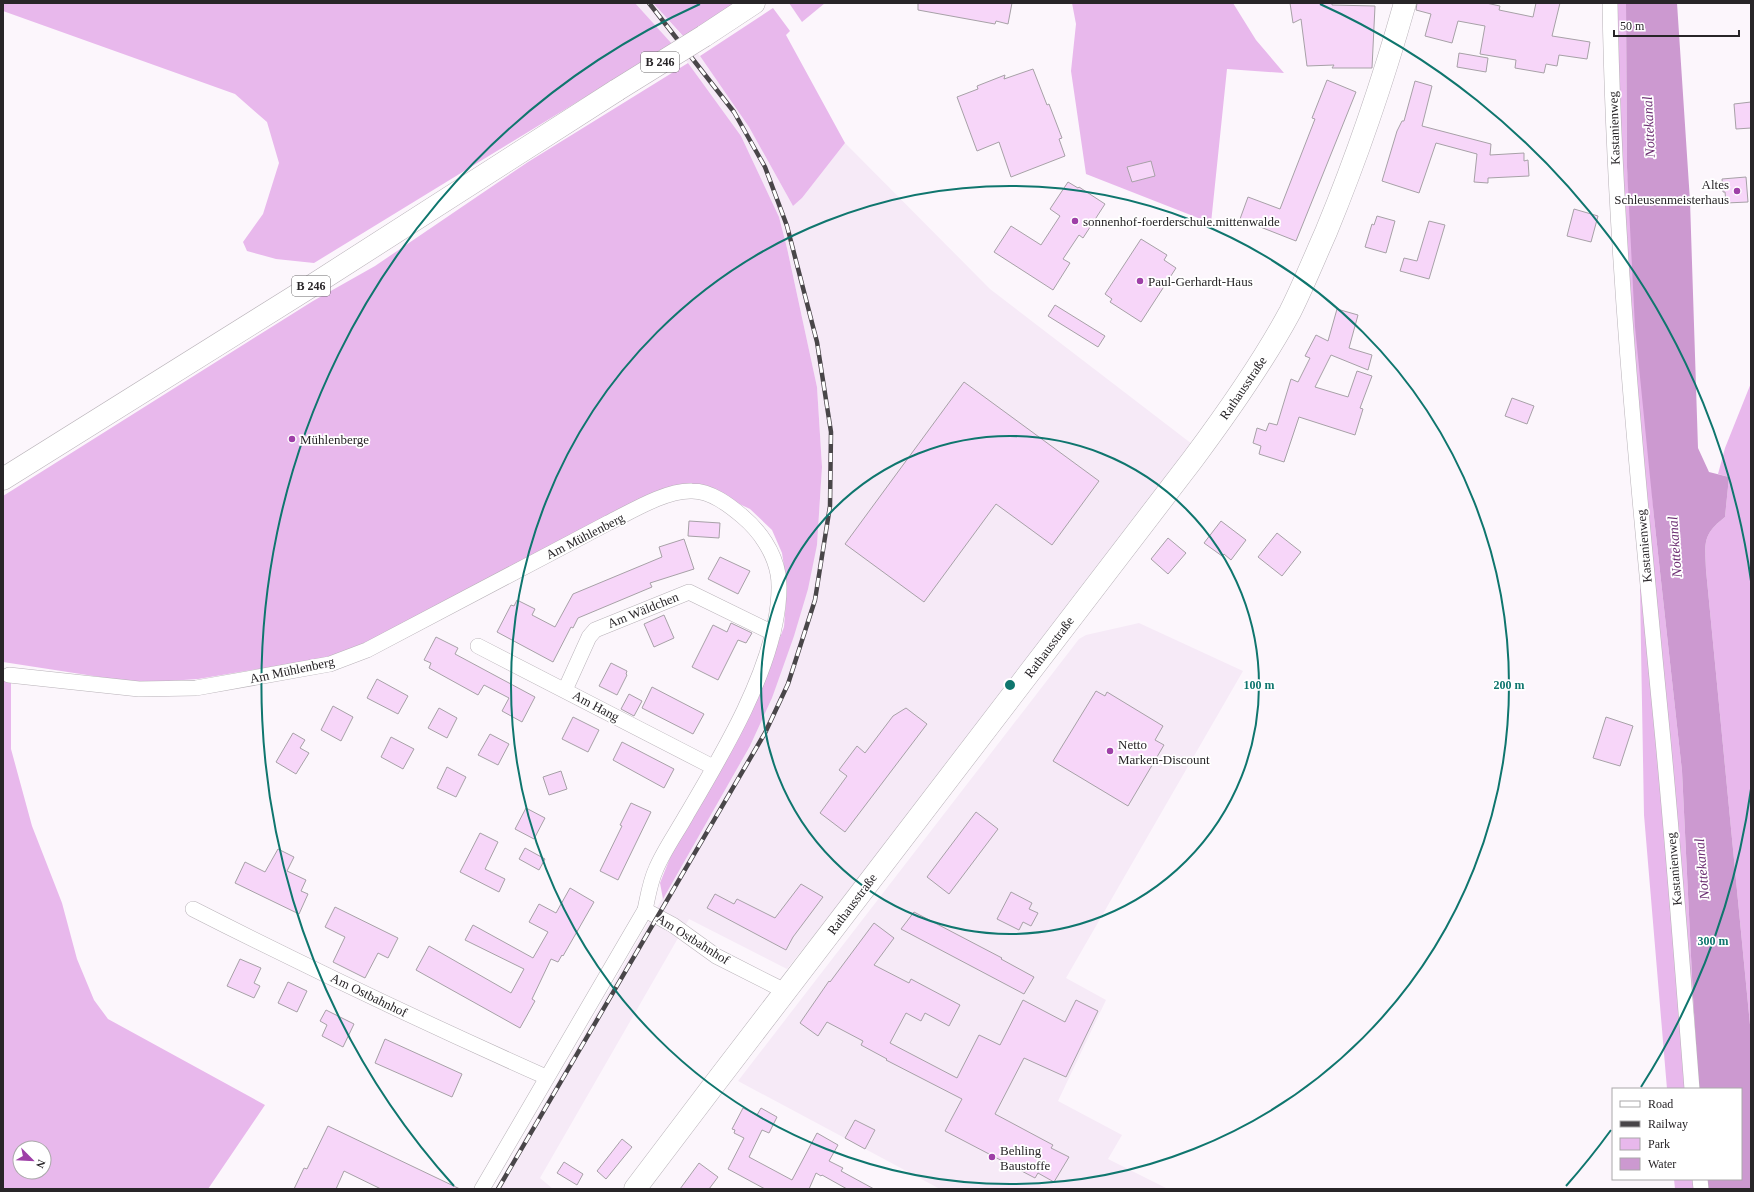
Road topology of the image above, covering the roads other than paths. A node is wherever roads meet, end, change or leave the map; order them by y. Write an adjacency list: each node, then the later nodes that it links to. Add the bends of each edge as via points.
1 (754, 3): 4 (main road, B 246, bridge)
2 (1404, 3): 12 (main road, Rathausstraße, via 1374,107 1343,190 1303,286 1247,384 1193,459)
3 (1610, 3): 14 (street, Kastanienweg, via 1614,148 1632,405)
4 (3, 479)
5 (773, 633): 7 (street, Am Mühlenberg, via 778,602 778,576 768,546 759,533 727,504 709,495 692,491 673,494 645,505 367,650 330,664 196,688 139,689); 8 (street, Am Wäldchen, via 689,592 595,630 589,637); 9 (street, Am Mühlenberg, via 756,681)
6 (478, 646): 8 (street, Am Hang)
7 (9, 675)
8 (565, 690): 9 (street, Am Hang)
9 (713, 768): 11 (street, Am Mühlenberg, via 656,869)
10 (193, 909): 13 (street, Am Ostbahnhof, via 434,1028)
11 (645, 910): 12 (street, Am Ostbahnhof, via 673,925 716,956); 13 (street, Am Ostbahnhof)
12 (785, 992): 16 (main road, Rathausstraße)
13 (546, 1077): 15 (street, Am Ostbahnhof)
14 (1692, 1088)
15 (482, 1189)
16 (635, 1189)

